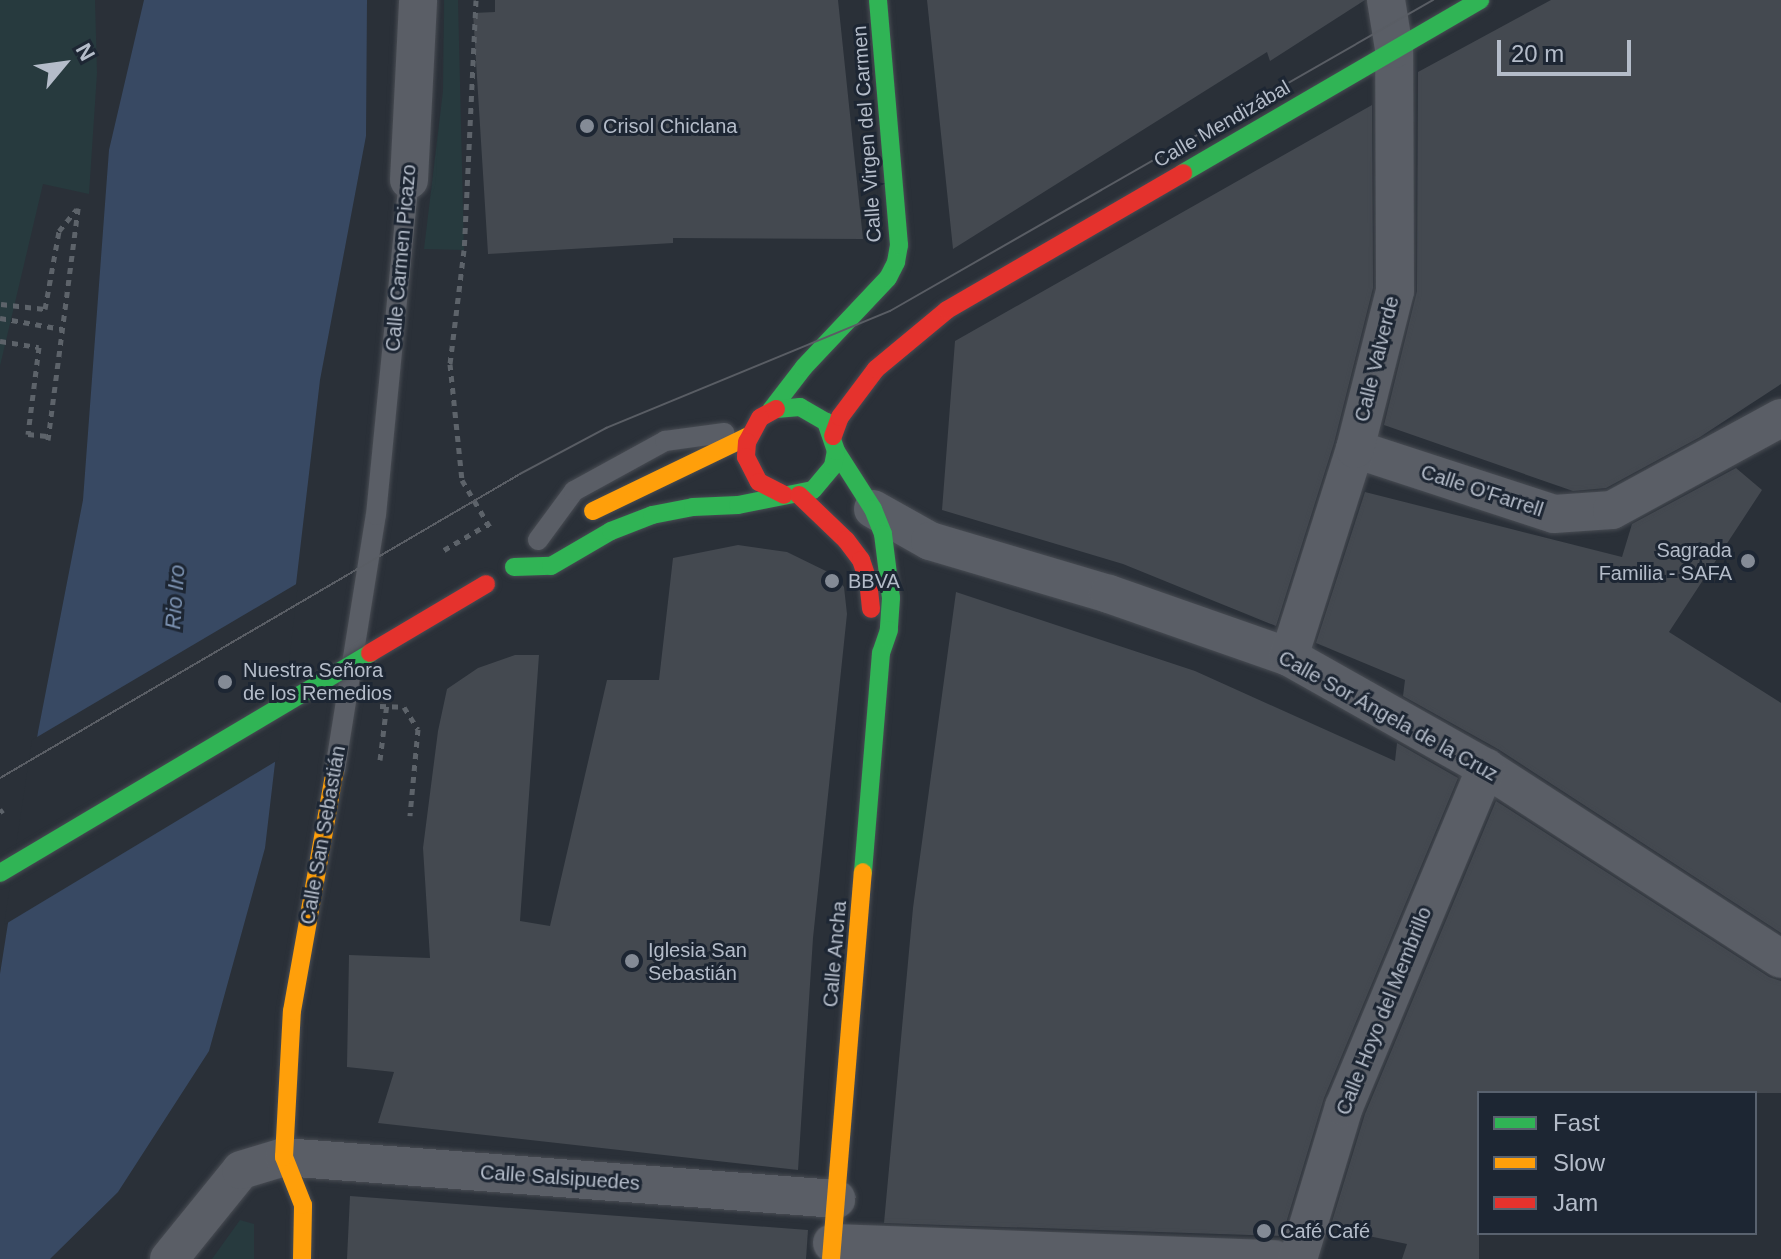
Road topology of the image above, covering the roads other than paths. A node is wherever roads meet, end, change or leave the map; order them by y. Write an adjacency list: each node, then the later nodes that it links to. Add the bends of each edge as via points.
1 (418, 0): 6 (street, Calle Carmen Picazo)
2 (878, 0): 7 (main road, Calle Virgen del Carmen, via 899,245 896,262 888,278)
3 (1386, 0): 5 (street, Calle Valverde)
4 (1480, 0): 5 (main road, Calle Mendizábal)
5 (1394, 49): 10 (main road, Calle Mendizábal, via 947,310 876,369 845,409); 11 (street, Calle Valverde, via 1395,291)
6 (409, 180): 14 (lane, Calle Carmen Picazo)
7 (771, 410): 9 (main road); 10 (main road, via 800,407 814,412)
8 (1781, 418): 11 (street, Calle O'Farrell, via 1612,510 1554,514)
9 (750, 433): 12 (main road, via 750,470 759,482); 15 (main road); 15 (lane, via 665,441 574,491)
10 (835, 444): 12 (main road, via 825,480); 13 (main road)
11 (1355, 449): 18 (street, Calle Valverde)
12 (791, 495): 16 (main road, via 652,515 611,531 551,566); 17 (main road, via 846,540 861,560 871,601 871,633)
13 (873, 509): 17 (main road, via 883,534 891,598); 18 (street, Calle Sor Ángela de la Cruz, via 930,541 1109,594)
14 (376, 515): 20 (lane, Calle San Sebastián)
15 (538, 540): 16 (main road)
16 (514, 567): 21 (main road, bridge)
17 (881, 653): 24 (main road, Calle Ancha)
18 (1289, 657): 19 (street, Calle Sor Ángela de la Cruz)
19 (1486, 768): 22 (street, Calle Sor Ángela de la Cruz); 29 (street, Calle Hoyo del Membrillo, via 1344,1107)
20 (335, 770): 23 (main road, Calle San Sebastián, via 292,1011)
21 (0, 873)
22 (1781, 959)
23 (284, 1157): 24 (street, Calle Salsipuedes); 26 (street, via 241,1170); 27 (main road, via 303,1205)
24 (836, 1199): 25 (main road, Calle Ancha)
25 (831, 1251): 28 (street)
26 (169, 1259)
27 (302, 1259)
28 (1275, 1259)
29 (1298, 1259)

